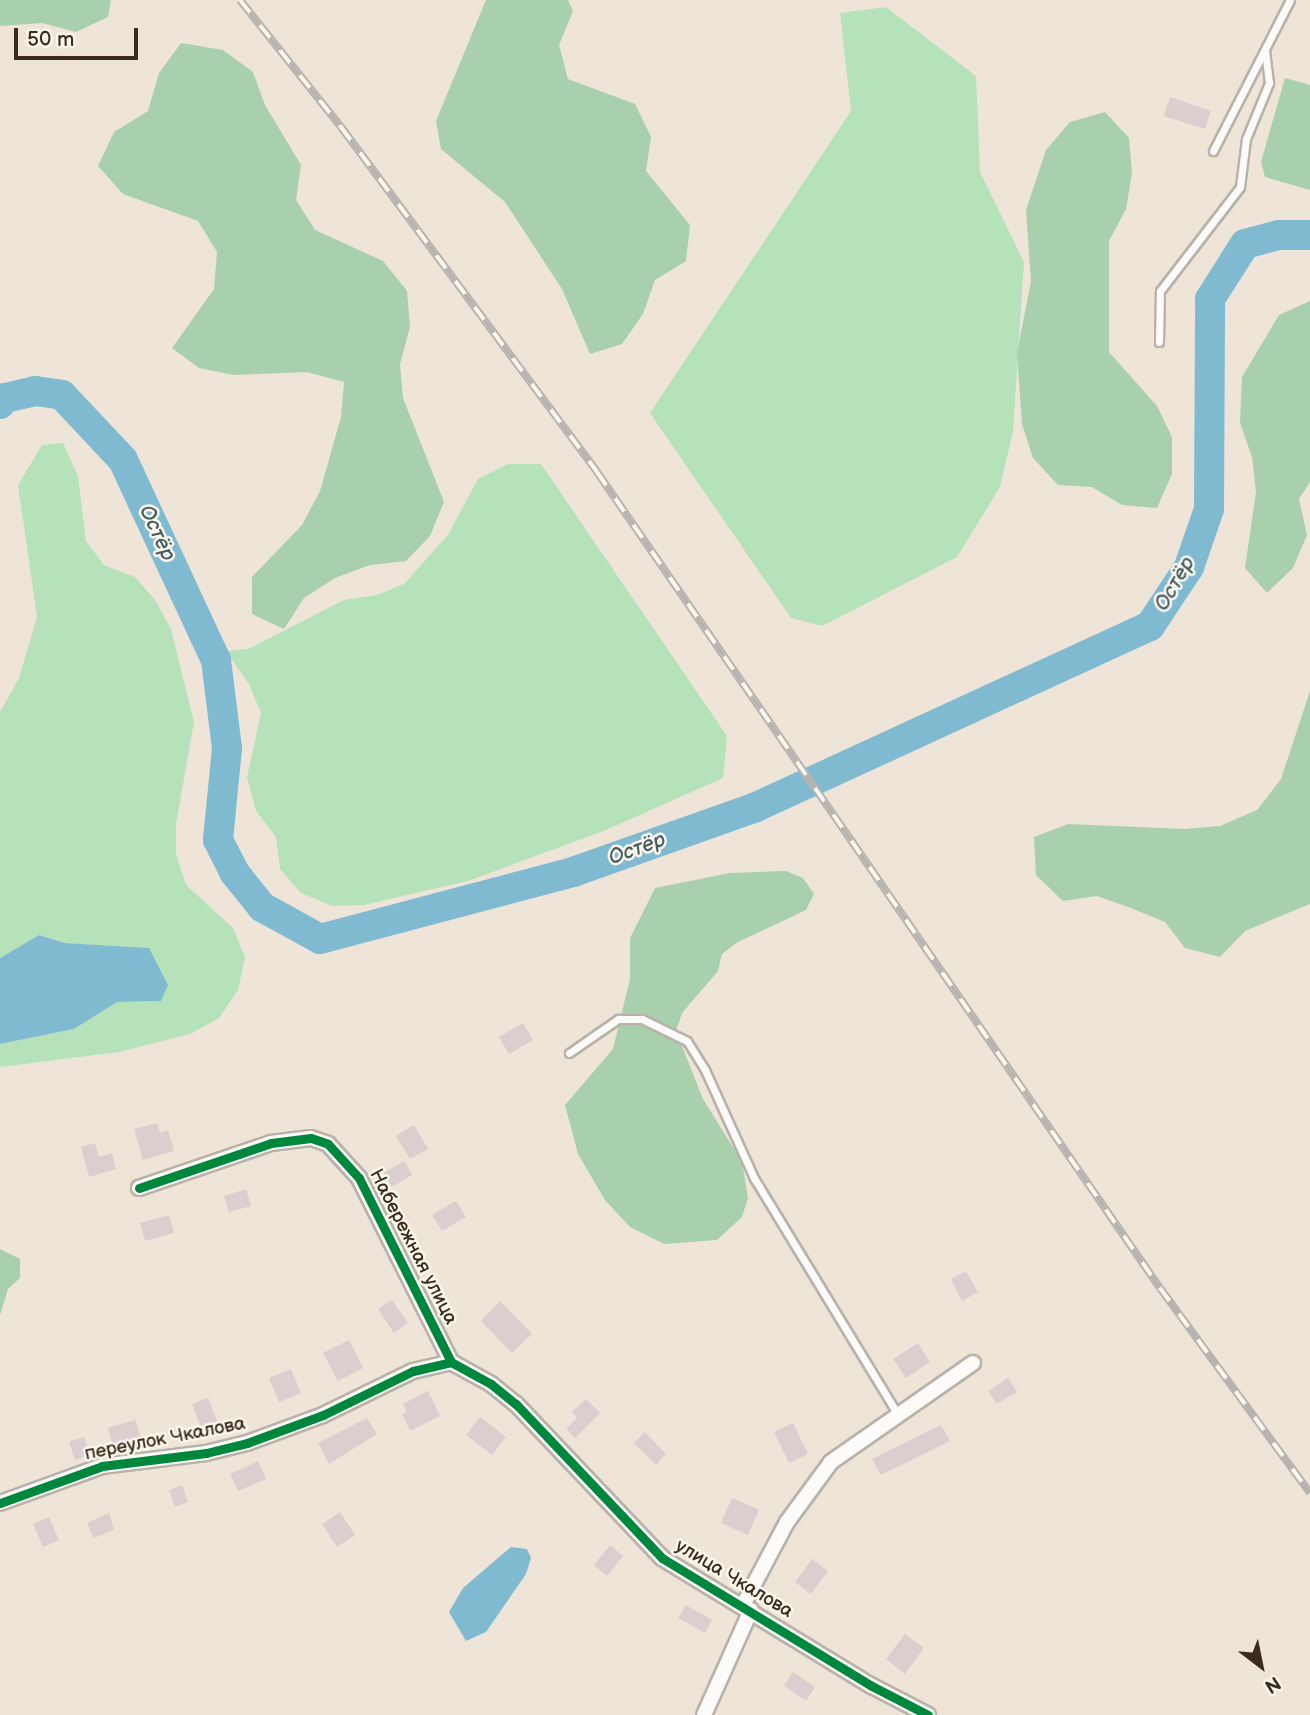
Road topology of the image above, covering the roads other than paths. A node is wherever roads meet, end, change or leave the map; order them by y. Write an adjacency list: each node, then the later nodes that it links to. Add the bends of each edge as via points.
1 (1290, 0): 2 (lane)
2 (1265, 50): 3 (lane); 4 (lane, via 1269,83 1246,139 1240,187 1160,291)
3 (1213, 151)
4 (1159, 342)
5 (569, 1053): 9 (lane, via 618,1020 642,1019 687,1041 754,1178)
6 (139, 1188): 7 (street, Набережная улица, via 271,1143 311,1138 328,1144 359,1178)
7 (451, 1362): 10 (street, переулок Чкалова, via 413,1371 323,1415 247,1443 102,1466); 11 (street, улица Чкалова, via 516,1404 662,1558)
8 (973, 1363): 9 (street)
9 (898, 1415): 11 (street, via 831,1462 812,1482)
10 (0, 1503)
11 (747, 1607): 12 (street); 13 (street, улица Чкалова, via 849,1673)
12 (704, 1715)
13 (928, 1715)

